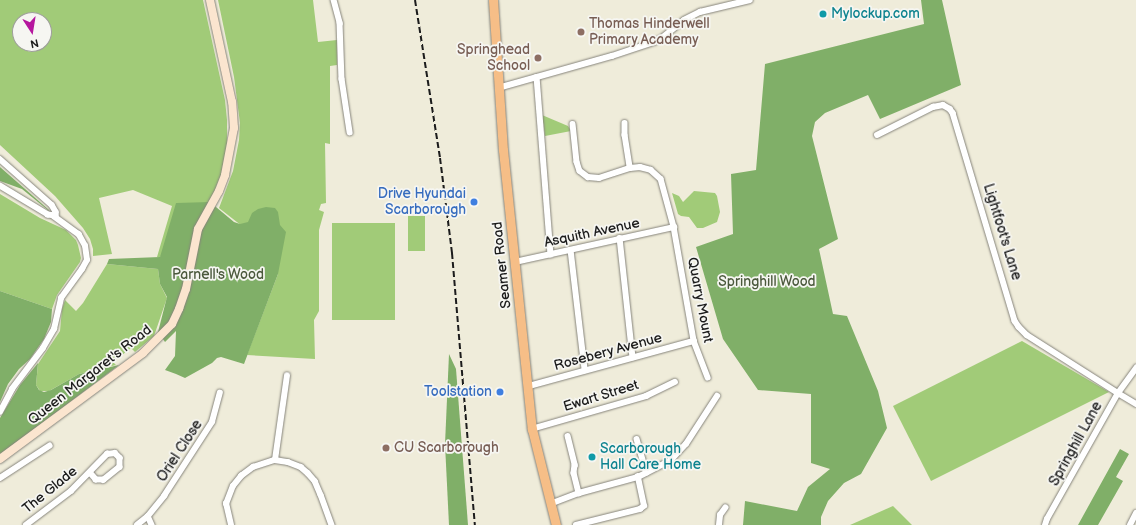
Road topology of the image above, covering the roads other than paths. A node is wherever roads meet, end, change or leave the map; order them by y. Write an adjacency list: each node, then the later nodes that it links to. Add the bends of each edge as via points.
1 (210, 0): 37 (main road, Queen Margaret's Road, via 232,102 234,128 225,175 198,229 186,289 179,309 172,324 143,353)
2 (334, 0): 9 (street, via 340,23 342,79)
3 (493, 0): 6 (highway, Seamer Road)
4 (750, 0): 5 (street, via 700,12 684,20 654,42)
5 (537, 77): 6 (street); 18 (street)
6 (498, 88): 19 (highway, Seamer Road)
7 (625, 123): 12 (street)
8 (573, 124): 12 (street, via 580,171 588,177 599,178)
9 (350, 132)
10 (877, 135): 29 (street, Lightfoot's Lane, via 933,107 942,105 950,109 1015,321 1027,336)
11 (0, 159): 14 (street, via 54,207 57,214)
12 (630, 168): 15 (street, Quarry Mount, via 651,170 661,179)
13 (0, 186): 14 (street)
14 (54, 217): 32 (street, via 79,235 85,246 87,260 61,298 54,330 12,389)
15 (674, 227): 16 (street, Asquith Avenue); 20 (street, Quarry Mount)
16 (620, 238): 17 (street, Asquith Avenue); 21 (street)
17 (571, 250): 18 (street, Asquith Avenue); 23 (street)
18 (552, 254): 19 (street, Asquith Avenue)
19 (516, 262): 27 (highway, Seamer Road)
20 (694, 341): 21 (street, Rosebery Avenue); 25 (street, Quarry Mount)
21 (633, 357): 23 (street, Rosebery Avenue)
22 (1136, 368): 29 (street)
23 (585, 370): 27 (street, Rosebery Avenue)
24 (287, 376): 38 (street)
25 (708, 377)
26 (675, 382): 33 (street, Ewart Street, via 646,396)
27 (529, 386): 33 (highway, Seamer Road)
28 (220, 393): 47 (street, Oriel Close, via 212,422)
29 (1118, 393): 31 (street, Springhill Lane); 56 (street, Springhill Lane)
30 (716, 396): 40 (street, via 686,444 670,461)
31 (1136, 404)
32 (0, 412)
33 (532, 429): 44 (highway, Seamer Road)
34 (568, 436): 43 (street)
35 (637, 439): 40 (street)
36 (49, 446): 42 (street)
37 (0, 459)
38 (275, 460): 51 (street, via 252,467 233,486 226,504); 52 (street, via 301,467 308,473 321,495)
39 (90, 472): 39 (street, The Glade, via 107,454 115,453 120,458 120,467 104,480 96,480); 48 (street, The Glade, via 71,491)
40 (647, 473): 41 (street)
41 (638, 477): 43 (street); 54 (street, via 644,506)
42 (0, 478)
43 (579, 493): 44 (street)
44 (550, 504): 53 (highway, Seamer Road)
45 (725, 508): 55 (street, via 720,515)
46 (1136, 513): 57 (street)
47 (148, 516): 49 (street, Oriel Close); 50 (street)
48 (26, 525)
49 (137, 525)
50 (152, 525)
51 (231, 525)
52 (332, 525)
53 (556, 525)
54 (576, 525)
55 (719, 525)
56 (1045, 525)
57 (1130, 525)

